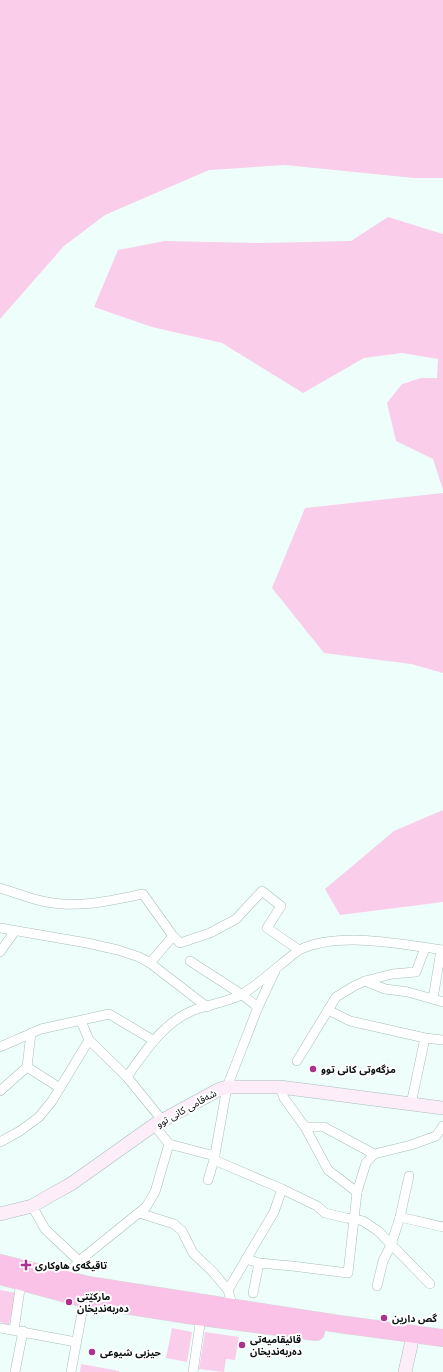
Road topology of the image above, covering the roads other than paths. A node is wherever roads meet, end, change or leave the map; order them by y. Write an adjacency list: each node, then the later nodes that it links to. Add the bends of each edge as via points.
1 (0, 888): 4 (street, via 40,901 70,904 100,903 143,894)
2 (0, 928): 3 (street)
3 (15, 931): 8 (street); 10 (street, via 103,947)
4 (173, 936): 6 (street, via 180,943 217,930 236,919 262,891 281,906 267,928); 10 (street)
5 (425, 948): 6 (street, via 340,940); 7 (street); 12 (street, via 416,972 392,974)
6 (300, 950): 11 (street)
7 (442, 950): 14 (street)
8 (0, 952)
9 (190, 961): 13 (street)
10 (150, 964): 16 (street)
11 (276, 968): 13 (street); 17 (street)
12 (365, 981): 14 (street, via 385,989); 18 (street, via 336,997)
13 (242, 994): 16 (street); 17 (street)
14 (433, 999): 15 (street)
15 (443, 1002)
16 (207, 1007): 23 (street, via 186,1014)
17 (258, 1007): 29 (street)
18 (328, 1010): 21 (street, via 350,1021); 26 (street)
19 (81, 1021): 20 (street); 22 (street); 23 (street, via 109,1014)
20 (31, 1033): 25 (street); 27 (street)
21 (426, 1038): 24 (street); 33 (street)
22 (89, 1040): 28 (street); 31 (street)
23 (153, 1040): 28 (street)
24 (443, 1040)
25 (2, 1044)
26 (297, 1061)
27 (28, 1067): 31 (street); 32 (street)
28 (127, 1077): 35 (street)
29 (227, 1087): 30 (street, شەقامی کانی توو); 35 (street, شەقامی کانی توو); 41 (street)
30 (280, 1087): 33 (street, شەقامی کانی توو); 37 (street, via 284,1098)
31 (60, 1088): 38 (street, via 39,1117)
32 (0, 1091)
33 (411, 1104): 34 (street, شەقامی کانی توو)
34 (443, 1108)
35 (158, 1123): 39 (street); 46 (street, شەقامی کانی توو, via 71,1184)
36 (443, 1126): 40 (street, via 436,1136)
37 (305, 1127): 40 (street, via 324,1127); 45 (street, via 328,1170)
38 (0, 1142)
39 (169, 1144): 41 (street); 47 (street, via 155,1192)
40 (374, 1154): 45 (street, via 366,1163)
41 (214, 1158): 43 (street); 44 (street)
42 (409, 1176): 49 (street)
43 (208, 1180)
44 (282, 1189): 50 (street, via 326,1213); 53 (street, via 274,1212)
45 (357, 1192): 50 (street)
46 (32, 1206): 48 (street, شەقامی کانی توو); 54 (street, via 45,1229)
47 (139, 1213): 54 (street); 62 (street, via 174,1224 182,1231 193,1253)
48 (0, 1214)
49 (400, 1217): 51 (street); 52 (street)
50 (355, 1219): 52 (street, via 378,1231); 56 (street, via 348,1273)
51 (443, 1227)
52 (391, 1245): 60 (street); 61 (street, via 383,1261)
53 (246, 1258): 56 (street); 62 (street)
54 (79, 1261): 58 (street)
55 (0, 1262): 58 (highway)
56 (259, 1263): 64 (street)
57 (0, 1276): 59 (highway)
58 (64, 1279): 63 (highway)
59 (21, 1282): 63 (highway); 68 (street)
60 (430, 1284)
61 (377, 1286)
62 (228, 1290): 65 (street)
63 (86, 1292): 65 (highway); 66 (highway); 70 (street)
64 (253, 1293)
65 (232, 1308): 69 (highway)
66 (201, 1317): 71 (highway); 75 (street)
67 (0, 1328): 68 (street)
68 (18, 1331): 70 (street); 73 (street)
69 (443, 1338)
70 (76, 1342): 74 (street)
71 (410, 1345): 72 (highway); 76 (street)
72 (443, 1348)
73 (15, 1372)
74 (71, 1372)
75 (193, 1372)
76 (405, 1372)

